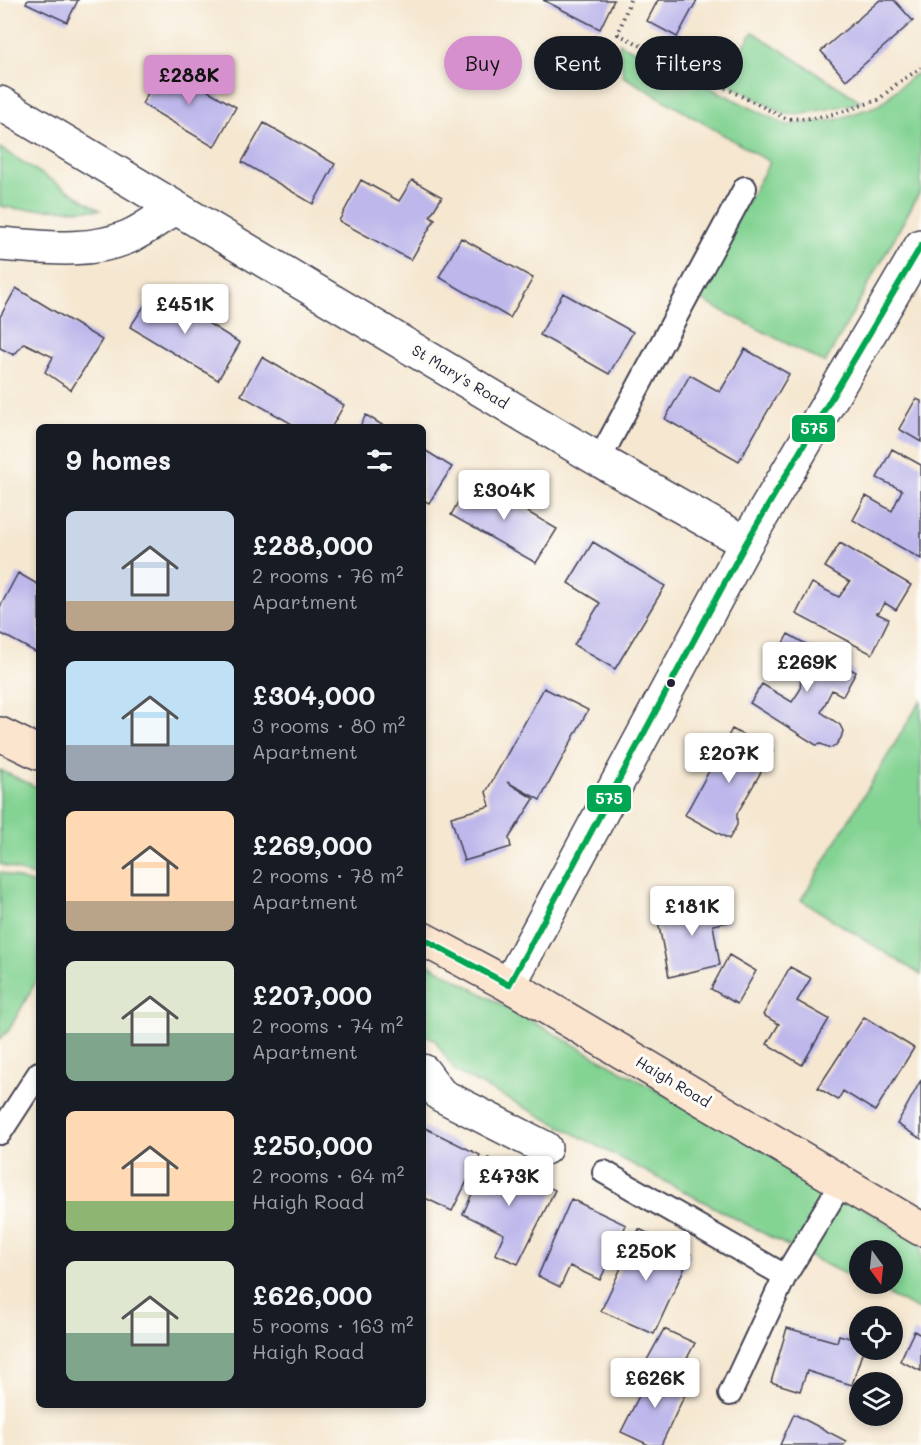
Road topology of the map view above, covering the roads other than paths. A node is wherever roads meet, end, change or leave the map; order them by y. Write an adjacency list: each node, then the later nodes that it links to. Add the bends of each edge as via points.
1 (0, 103): 3 (street, St Mary's Road)
2 (745, 188): 6 (lane)
3 (176, 207): 4 (street, via 130,237 99,246 48,248); 6 (street, St Mary's Road)
4 (0, 244)
5 (921, 246): 7 (street)
6 (598, 460): 7 (street, St Mary's Road)
7 (746, 543): 11 (street)
8 (0, 735): 9 (main road)
9 (36, 752)
10 (426, 941): 11 (main road, Haigh Road)
11 (509, 985): 17 (main road, Haigh Road)
12 (426, 1075): 15 (street, via 441,1095)
13 (36, 1078): 14 (lane)
14 (0, 1133)
15 (545, 1148)
16 (604, 1173): 19 (lane)
17 (842, 1182): 18 (main road, Haigh Road); 19 (lane)
18 (921, 1229)
19 (785, 1276): 20 (lane)
20 (730, 1394)

